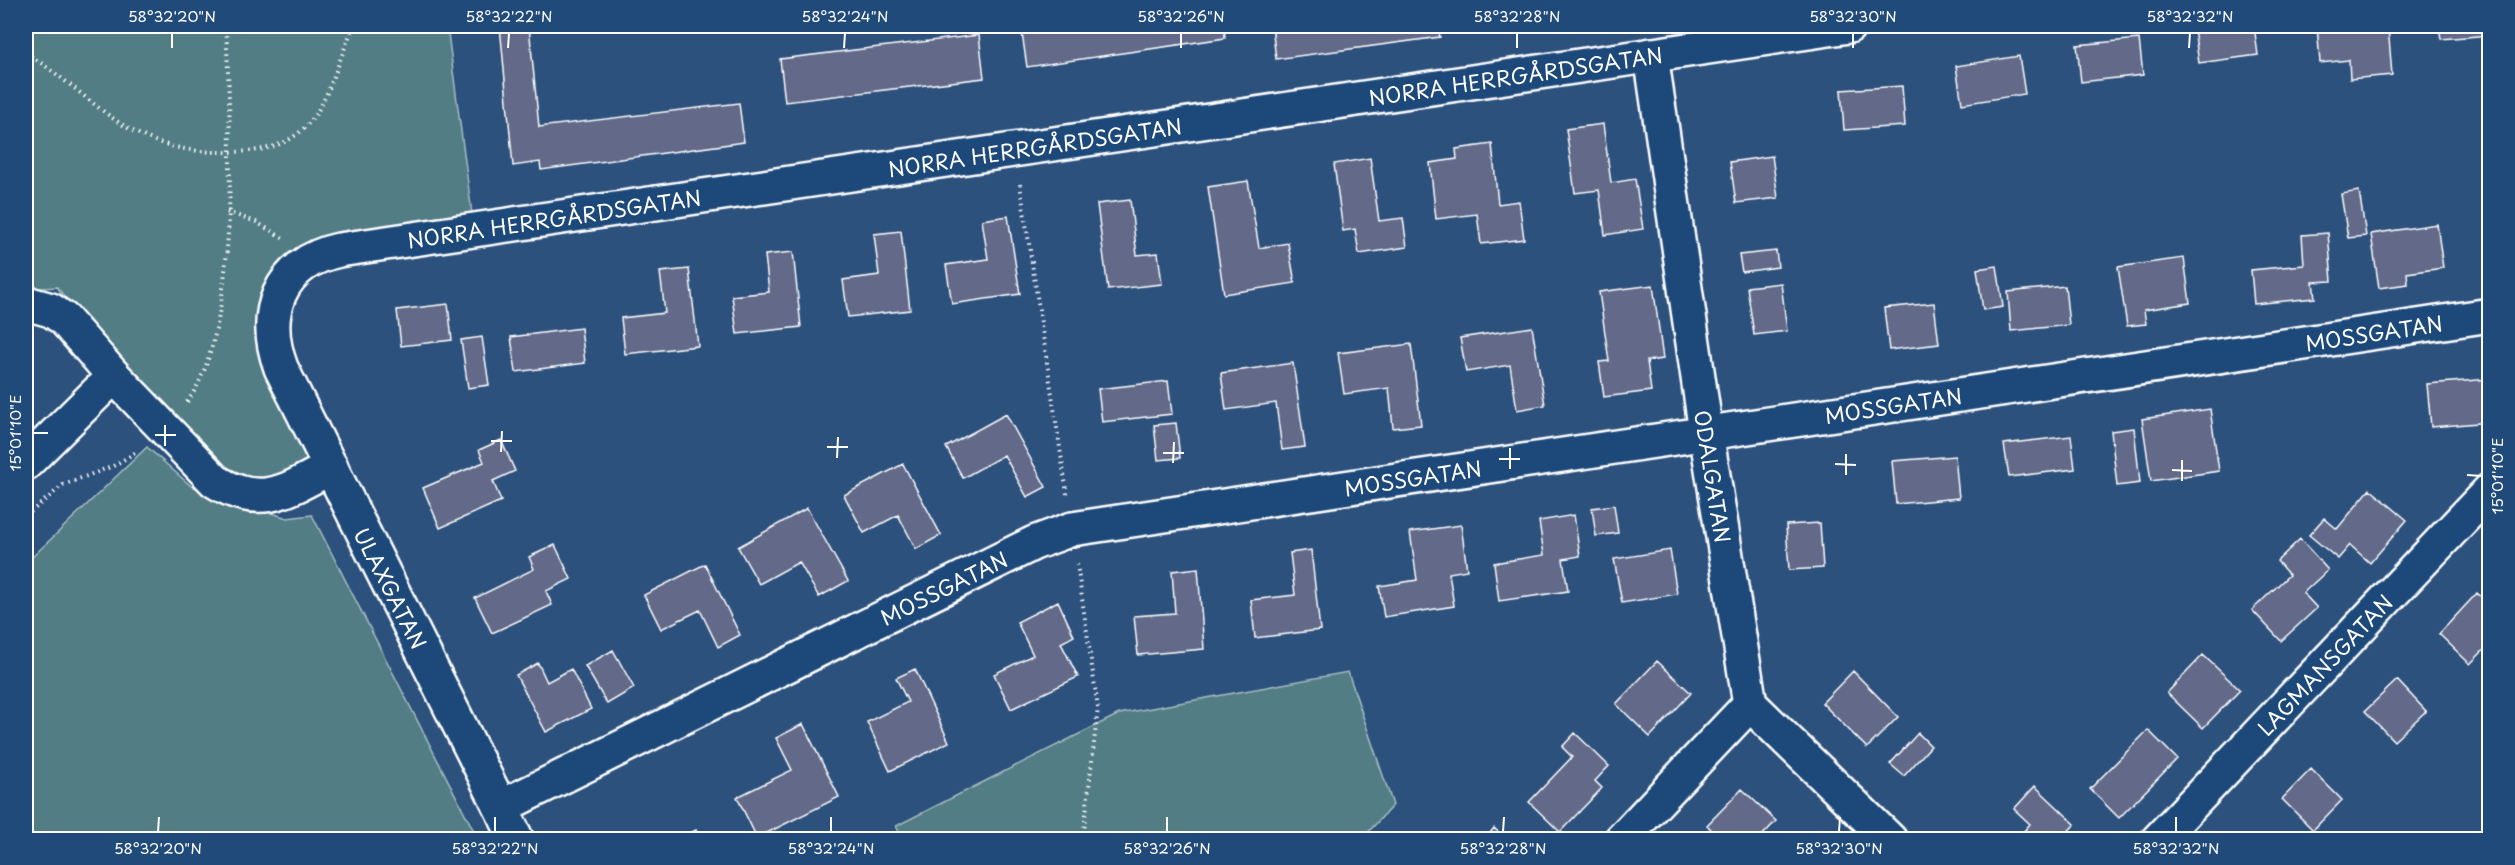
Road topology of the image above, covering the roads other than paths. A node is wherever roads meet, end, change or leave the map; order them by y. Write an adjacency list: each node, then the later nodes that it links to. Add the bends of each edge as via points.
1 (1849, 26): 2 (street, NORRA HERRGÅRDSGATAN)
2 (1651, 55): 5 (street, NORRA HERRGÅRDSGATAN, via 339,250 322,254 290,276 272,315); 7 (street, ODALGATAN)
3 (26, 303): 6 (street, via 51,310 64,320)
4 (2490, 315): 7 (street, MOSSGATAN)
5 (271, 334): 9 (street, ULAXGATAN, via 281,369)
6 (114, 376): 8 (street); 9 (street, via 215,481 230,491 247,496 275,495)
7 (1706, 432): 11 (street, ODALGATAN); 12 (street, MOSSGATAN, via 1052,535)
8 (26, 463)
9 (331, 467): 12 (street, ULAXGATAN)
10 (2490, 490): 16 (street, LAGMANSGATAN)
11 (1750, 704): 14 (street); 15 (street)
12 (501, 807): 13 (street, ULAXGATAN)
13 (517, 840)
14 (1621, 840)
15 (1890, 840)
16 (2158, 840)

